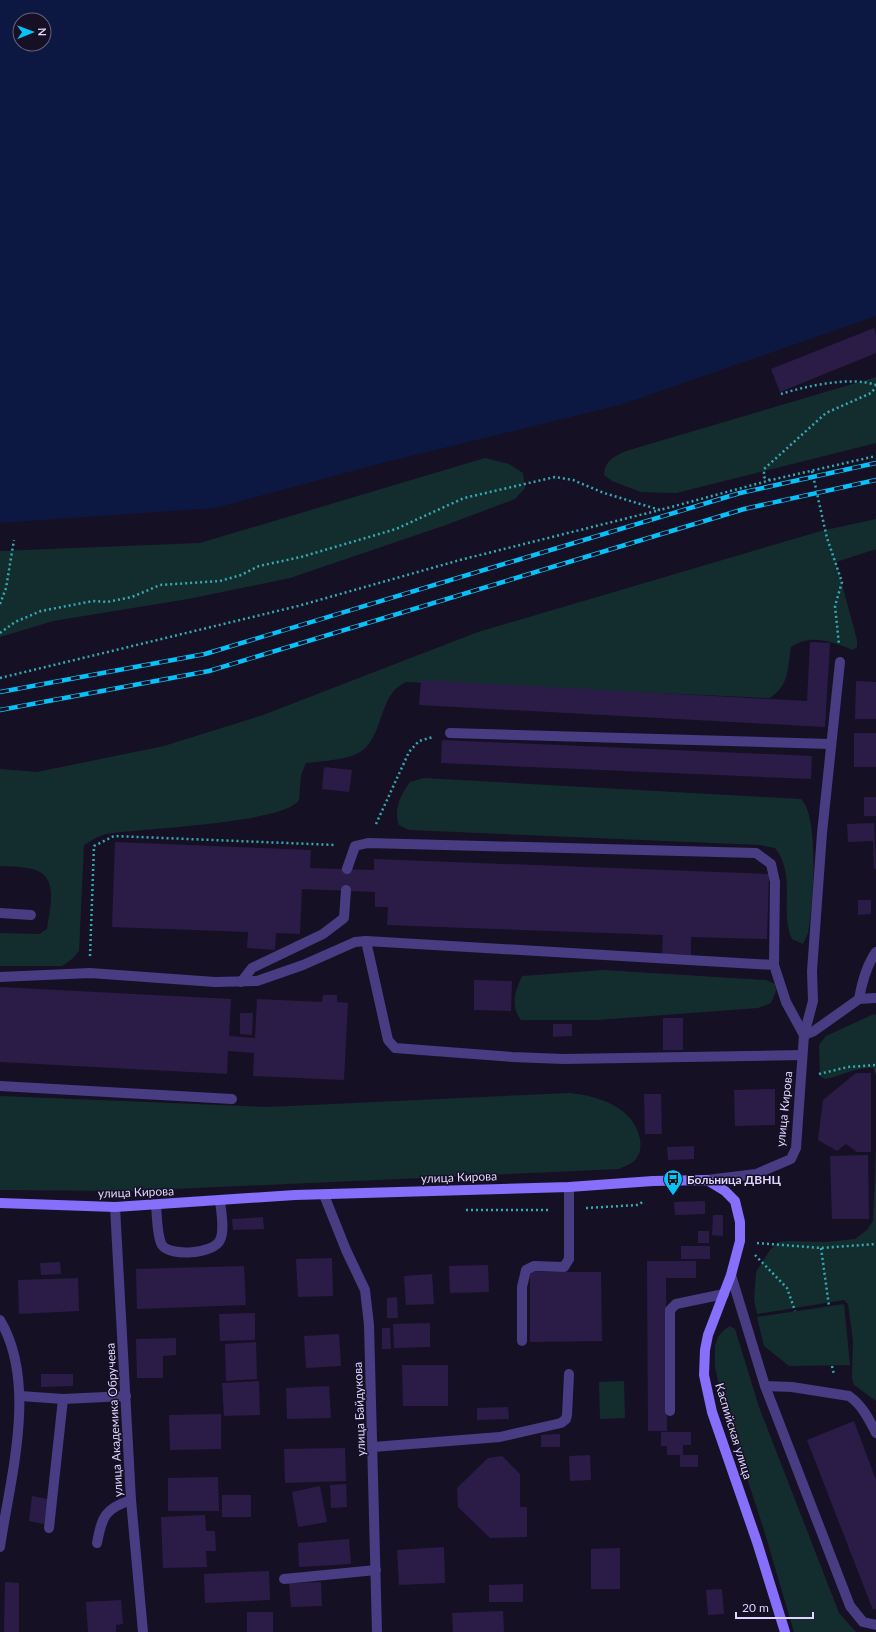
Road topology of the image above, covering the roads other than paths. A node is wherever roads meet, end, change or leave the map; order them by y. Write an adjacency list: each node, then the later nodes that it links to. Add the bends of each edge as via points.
1 (840, 662): 3 (lane, улица Кирова)
2 (450, 733): 3 (lane)
3 (830, 744): 15 (lane, улица Кирова, via 812,971 813,1001)
4 (347, 869): 10 (lane, via 355,846 368,843 756,853 771,864 774,882)
5 (346, 890): 12 (lane, via 344,918 323,934 252,968)
6 (0, 913): 7 (lane)
7 (31, 915)
8 (366, 941): 10 (lane); 12 (lane, via 355,942 276,975 257,981); 16 (lane, via 388,1040 395,1048 557,1058)
9 (876, 952): 14 (lane, via 868,967)
10 (774, 965): 15 (lane, via 786,1002)
11 (0, 977): 12 (lane, via 90,974)
12 (241, 982)
13 (876, 998): 14 (lane)
14 (859, 999): 15 (lane, via 814,1031)
15 (804, 1035): 16 (lane, улица Кирова)
16 (802, 1055): 19 (lane, улица Кирова, via 796,1148 790,1159 756,1174)
17 (0, 1086): 18 (lane)
18 (232, 1099)
19 (707, 1180): 20 (street, улица Кирова); 26 (street, Каспийская улица, via 735,1201 740,1222 740,1241)
20 (569, 1187): 21 (street, улица Кирова); 29 (lane, via 568,1259 564,1267 534,1266 526,1270 522,1287)
21 (324, 1195): 22 (street, улица Кирова); 37 (lane, улица Байдукова, via 365,1290 369,1325)
22 (220, 1200): 24 (street, улица Кирова); 24 (lane, via 220,1240 216,1246 207,1250 166,1250 161,1244)
23 (0, 1203): 25 (street, улица Кирова)
24 (156, 1205): 25 (street, улица Кирова)
25 (115, 1206): 33 (lane, улица Академика Обручева)
26 (731, 1275): 27 (street, Каспийская улица); 31 (lane)
27 (724, 1294): 35 (lane, via 676,1304 670,1310); 47 (street, Каспийская улица, via 708,1335 704,1375 712,1412)
28 (0, 1320): 32 (lane, via 16,1363)
29 (522, 1342)
30 (569, 1374): 37 (lane, via 567,1415 561,1423 500,1437)
31 (765, 1386): 36 (lane, via 792,1387 849,1396 863,1410); 44 (lane, via 850,1606 864,1622)
32 (20, 1396): 34 (lane); 41 (lane, via 16,1451)
33 (126, 1396): 34 (lane); 38 (lane, улица Академика Обручева)
34 (63, 1398): 39 (lane)
35 (670, 1411)
36 (876, 1433)
37 (373, 1448): 42 (lane, улица Байдукова)
38 (131, 1500): 40 (lane, via 108,1511 102,1521); 45 (lane, улица Академика Обручева)
39 (49, 1528)
40 (97, 1543)
41 (0, 1547)
42 (376, 1570): 43 (lane); 46 (lane, улица Байдукова)
43 (284, 1579)
44 (876, 1625)
45 (143, 1632)
46 (378, 1632)
47 (785, 1632)

